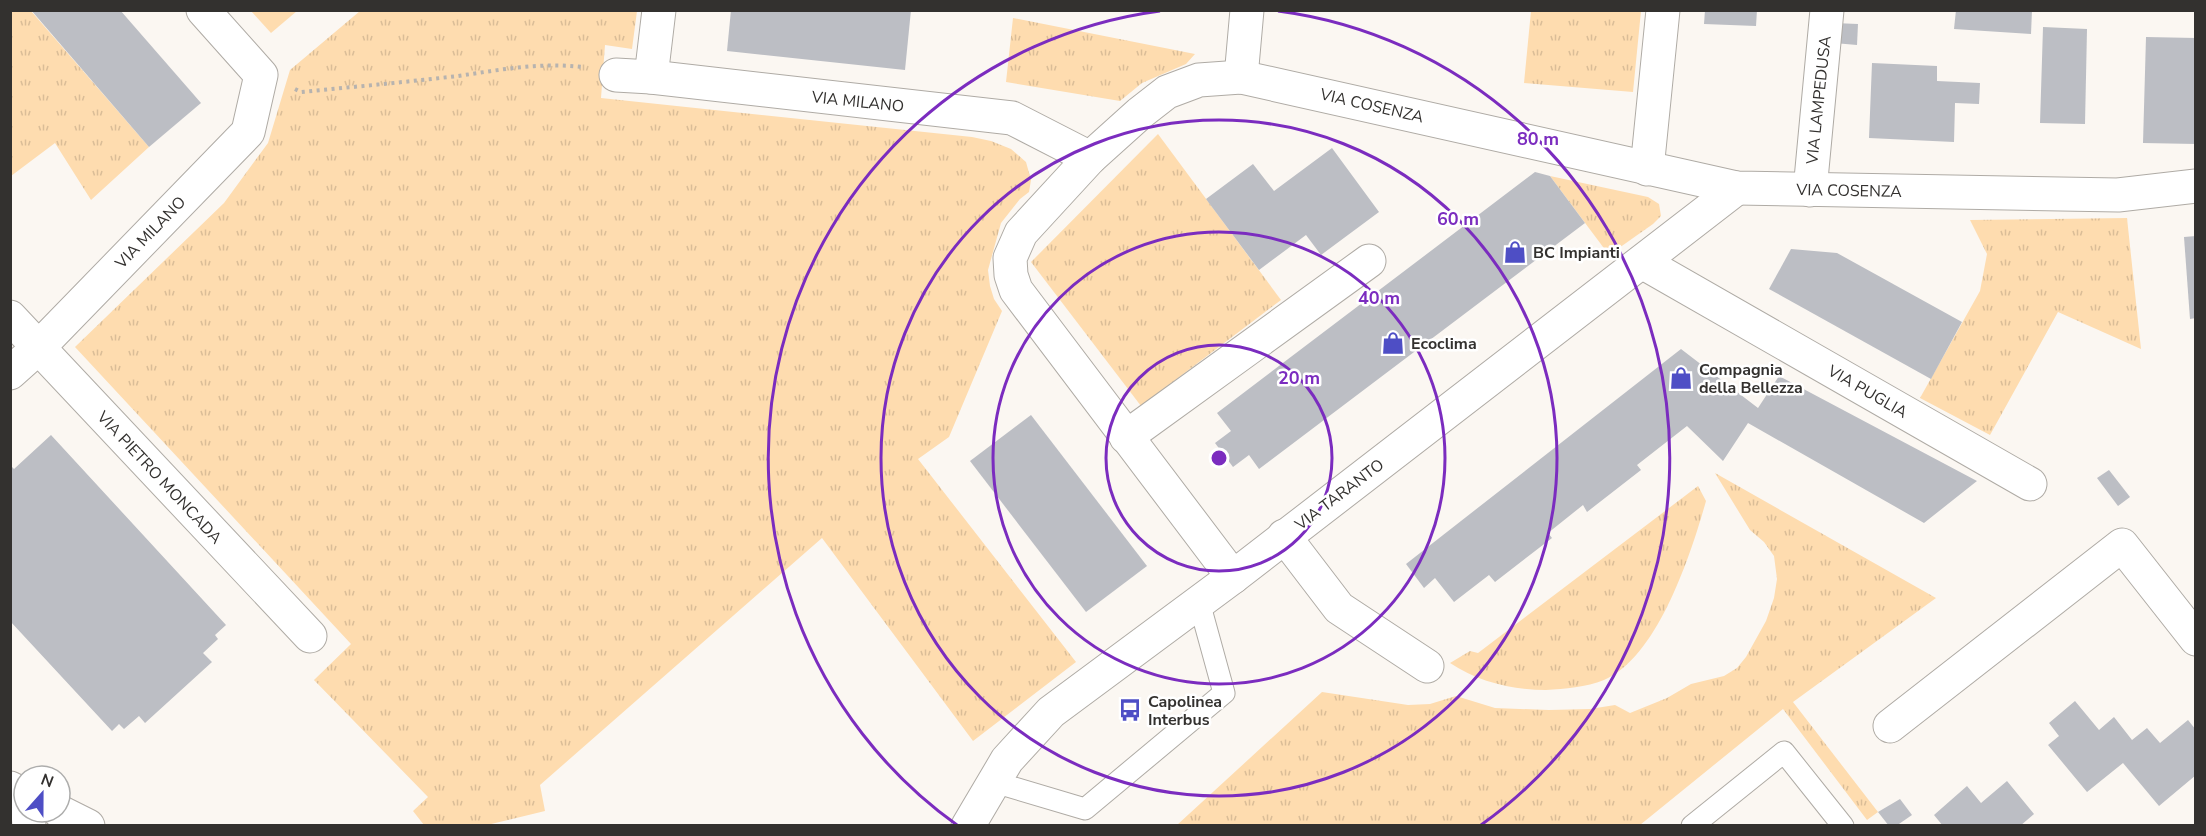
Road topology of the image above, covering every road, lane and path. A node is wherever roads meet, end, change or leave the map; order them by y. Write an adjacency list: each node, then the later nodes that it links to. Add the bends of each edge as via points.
1 (203, 10): 6 (street)
2 (659, 10): 8 (street)
3 (1247, 10): 9 (street)
4 (1663, 10): 11 (street)
5 (1827, 10): 14 (street, VIA LAMPEDUSA)
6 (261, 75): 7 (path, via 301,92 523,66 580,66); 18 (street, VIA MILANO, via 248,132)
7 (616, 75): 8 (street, VIA MILANO)
8 (651, 77): 10 (street, VIA MILANO, via 1011,118)
9 (1241, 77): 10 (street, VIA COSENZA, via 1199,80 1167,92); 11 (street, VIA COSENZA)
10 (1090, 158): 20 (street, VIA COSENZA, via 1021,233 1010,258 1011,275 1016,290)
11 (1647, 169): 13 (street, VIA COSENZA)
12 (2196, 186): 14 (street, VIA COSENZA, via 2118,195)
13 (1737, 188): 14 (street, VIA COSENZA); 16 (street, VIA TARANTO)
14 (1810, 190)
15 (1369, 261): 20 (street)
16 (1642, 262): 21 (street, VIA PUGLIA); 22 (street, VIA TARANTO)
17 (10, 317): 18 (street, VIA PIETRO MONCADA)
18 (38, 348): 19 (street, VIA MILANO); 25 (street, VIA PIETRO MONCADA)
19 (10, 374)
20 (1126, 437): 23 (street, VIA COSENZA)
21 (2031, 484)
22 (1284, 536): 23 (street, VIA TARANTO); 27 (street, via 1339,608)
23 (1233, 577): 24 (street, VIA TARANTO)
24 (1199, 602): 29 (street, VIA TARANTO, via 1051,712 1007,760); 29 (lane, via 1224,693 1085,809)
25 (310, 636)
26 (2196, 639): 28 (street, via 2122,545)
27 (1427, 666)
28 (1890, 726)
29 (994, 782): 32 (street, VIA TARANTO)
30 (72, 818): 31 (street)
31 (88, 825)
32 (968, 825)
33 (1692, 825): 34 (lane, via 1784,752)
34 (1843, 825)

